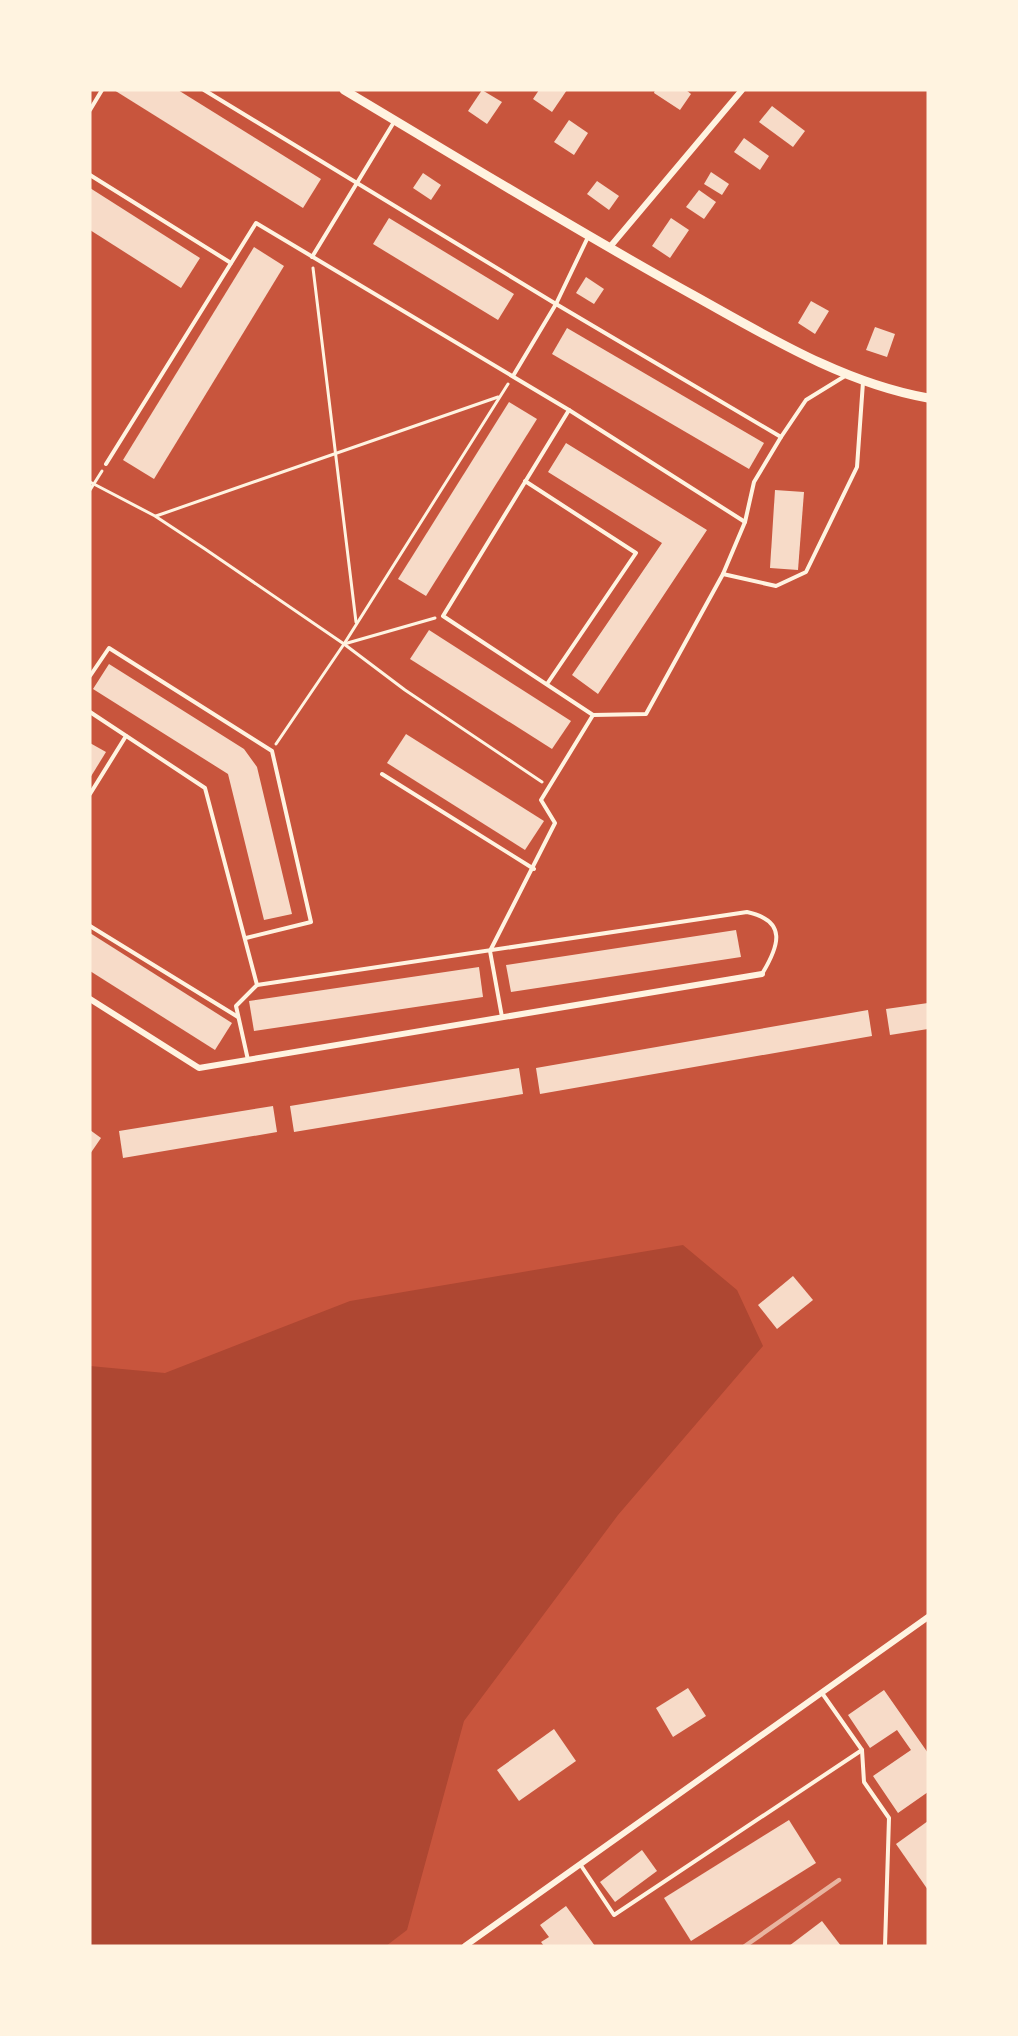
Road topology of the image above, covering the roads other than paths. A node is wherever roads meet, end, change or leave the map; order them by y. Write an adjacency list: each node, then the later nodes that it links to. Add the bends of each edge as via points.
1 (102, 90): 5 (lane)
2 (204, 90): 8 (lane)
3 (344, 90): 6 (street)
4 (742, 90): 10 (street)
5 (90, 110)
6 (395, 120): 8 (lane); 9 (street)
7 (90, 174): 12 (lane)
8 (355, 183): 11 (lane); 13 (lane)
9 (589, 237): 10 (street); 13 (lane)
10 (609, 248): 14 (street)
11 (312, 256): 12 (lane, via 256,223); 15 (lane)
12 (231, 263): 20 (lane)
13 (556, 304): 15 (lane); 19 (lane)
14 (845, 375): 16 (street); 19 (lane, via 806,400)
15 (513, 376): 18 (lane)
16 (863, 381): 17 (street); 23 (lane, via 857,467 806,572 776,586)
17 (928, 398)
18 (569, 410): 21 (lane); 22 (lane)
19 (781, 437): 22 (lane, via 754,482)
20 (106, 464)
21 (525, 481): 25 (lane, via 442,616); 25 (lane, via 636,553)
22 (745, 522): 23 (lane)
23 (723, 574): 27 (lane, via 646,714)
24 (90, 676): 33 (lane, via 109,648 272,751 311,922)
25 (547, 684): 27 (lane)
26 (90, 712): 28 (lane)
27 (593, 715): 31 (lane, via 541,800 555,823)
28 (126, 736): 30 (lane); 33 (lane, via 205,788)
29 (382, 774): 31 (lane)
30 (90, 794)
31 (534, 869): 34 (lane)
32 (90, 926): 38 (lane)
33 (246, 938): 36 (lane)
34 (490, 951): 35 (lane, via 747,912 763,915 778,936 774,954); 36 (lane); 39 (lane)
35 (762, 974): 39 (street)
36 (257, 985): 38 (lane, via 236,1006)
37 (90, 999): 40 (street, via 199,1068)
38 (238, 1017): 40 (lane)
39 (502, 1018): 40 (street)
40 (249, 1061)
41 (928, 1617): 42 (street)
42 (822, 1693): 43 (lane); 44 (street)
43 (862, 1750): 44 (lane, via 614,1915); 46 (lane, via 864,1782 889,1818)
44 (580, 1864): 45 (street)
45 (465, 1946)
46 (885, 1946)

